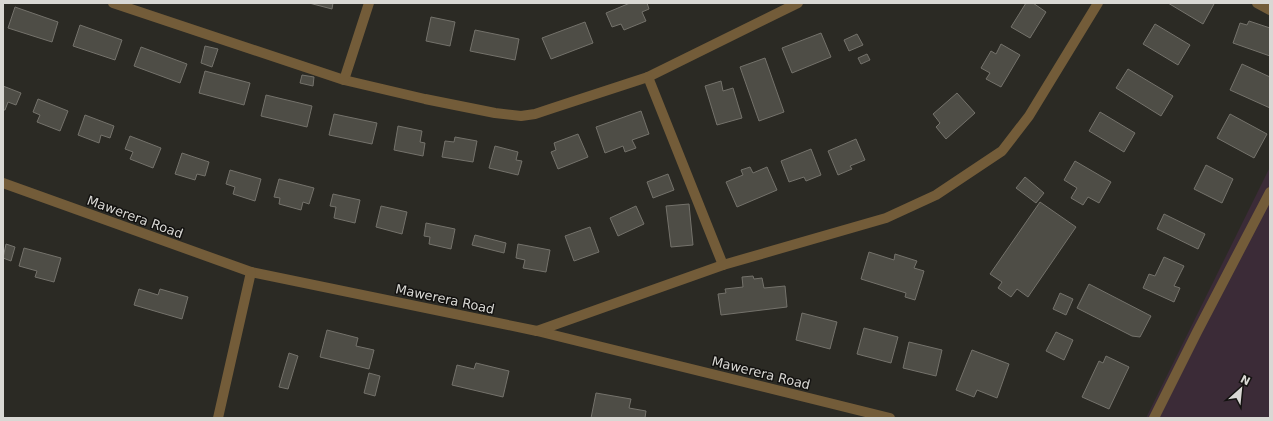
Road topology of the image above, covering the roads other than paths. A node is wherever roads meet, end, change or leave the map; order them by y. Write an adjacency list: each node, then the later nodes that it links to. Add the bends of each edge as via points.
1 (113, 3): 8 (street)
2 (369, 3): 8 (street)
3 (798, 3): 7 (street)
4 (1098, 3): 11 (street, via 1029,116 1002,151 936,195 886,218)
5 (1257, 3): 6 (street)
6 (1270, 10)
7 (648, 77): 8 (street, via 535,114 521,116 495,114); 11 (street)
8 (344, 80)
9 (3, 183): 12 (street, Mawerera Road)
10 (1270, 192): 16 (street)
11 (723, 265): 13 (street)
12 (251, 272): 13 (street, Mawerera Road); 14 (street)
13 (537, 331): 15 (street, Mawerera Road)
14 (218, 418)
15 (890, 418)
16 (1154, 418)

